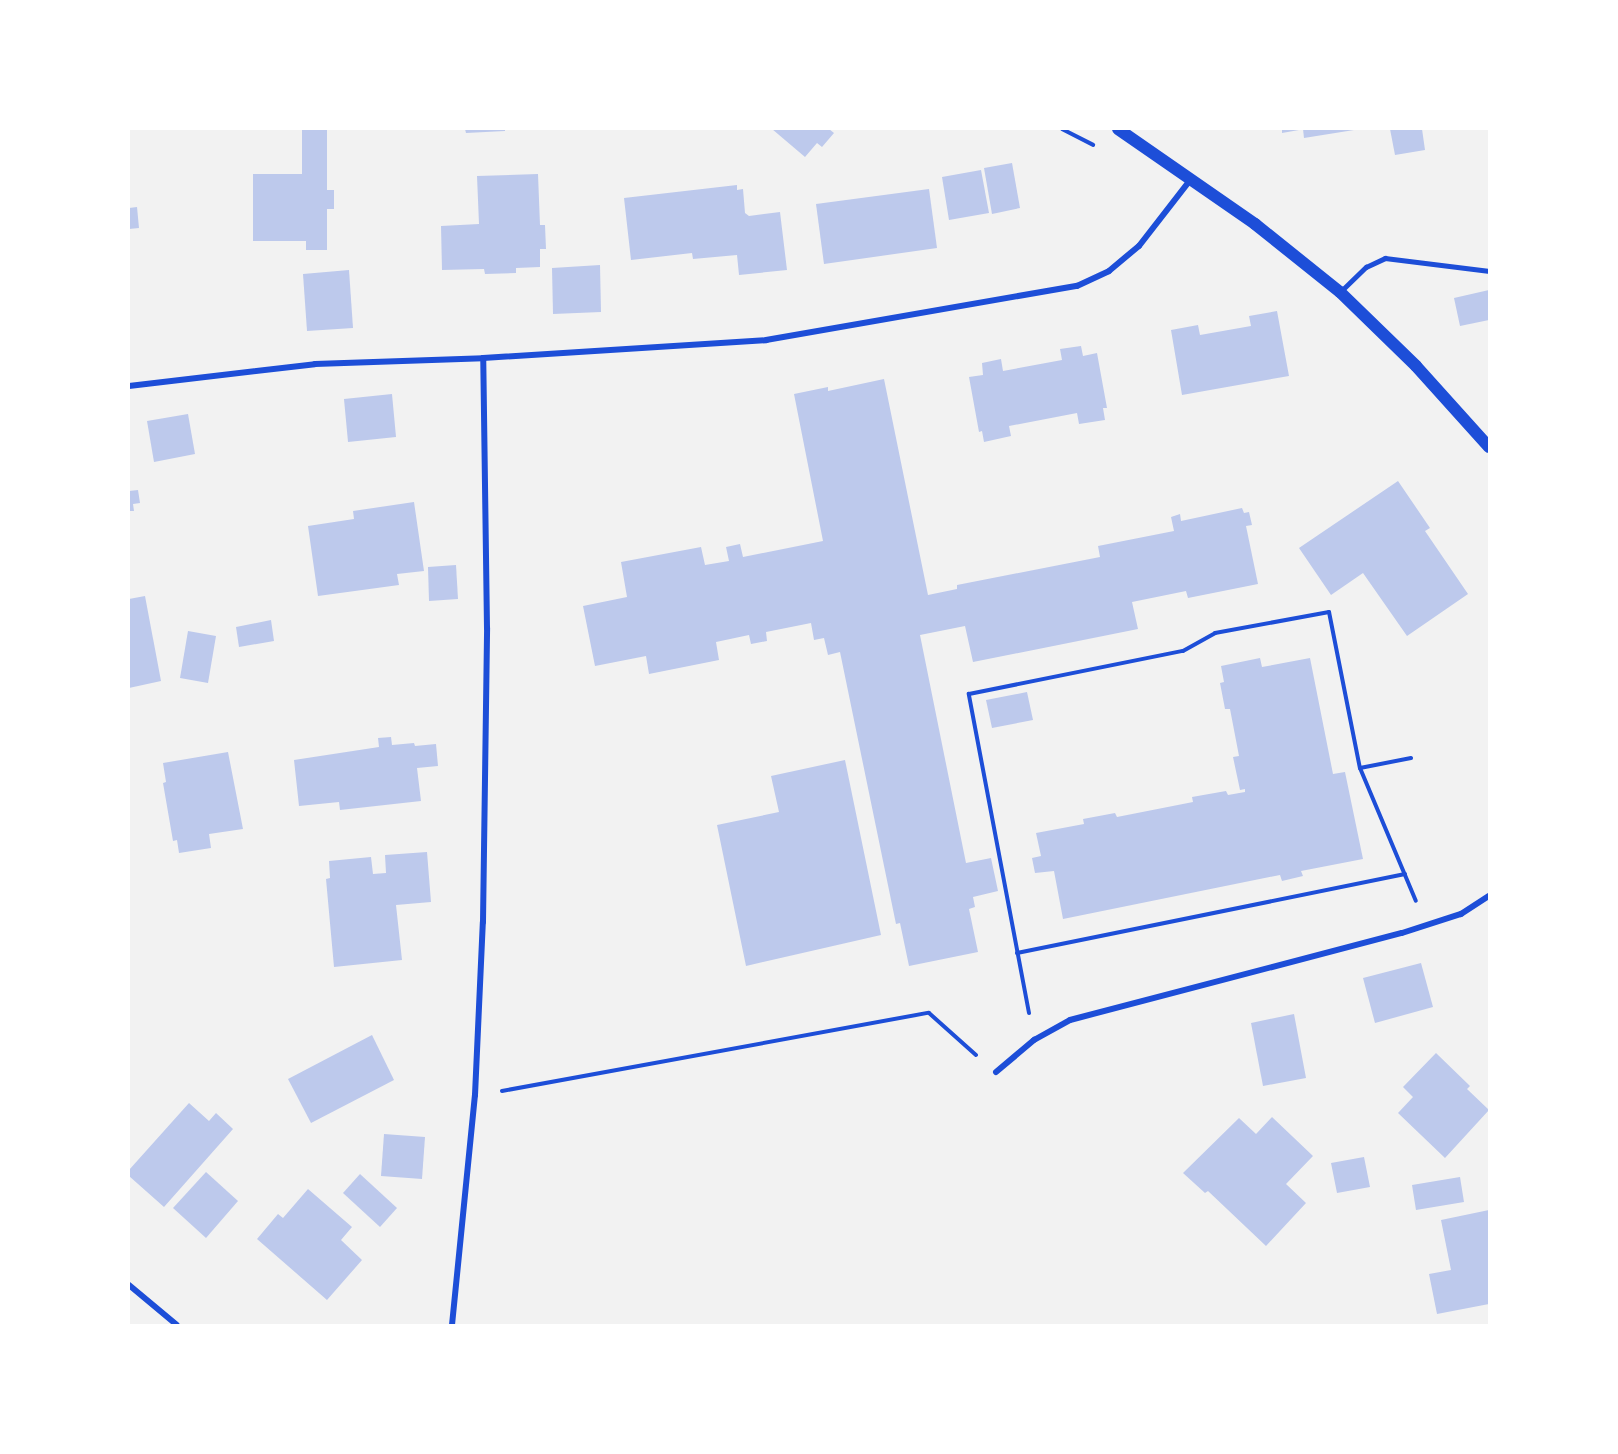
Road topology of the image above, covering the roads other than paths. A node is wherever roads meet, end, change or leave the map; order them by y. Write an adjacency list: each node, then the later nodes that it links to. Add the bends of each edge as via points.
1 (1118, 129): 2 (main road)
2 (1191, 179): 4 (main road); 5 (street, via 1139,246 1109,271 1077,286 766,340)
3 (1489, 271): 4 (lane, via 1385,258 1366,267)
4 (1340, 292): 7 (main road, via 1416,366)
5 (483, 358): 6 (street, via 315,364); 12 (street, via 487,628 483,922 475,1095)
6 (129, 386)
7 (1489, 447)
8 (1489, 896): 9 (street, via 1461,914 1426,925 1070,1020 1034,1040)
9 (996, 1072)
10 (129, 1284): 11 (street)
11 (177, 1325)
12 (452, 1325)

